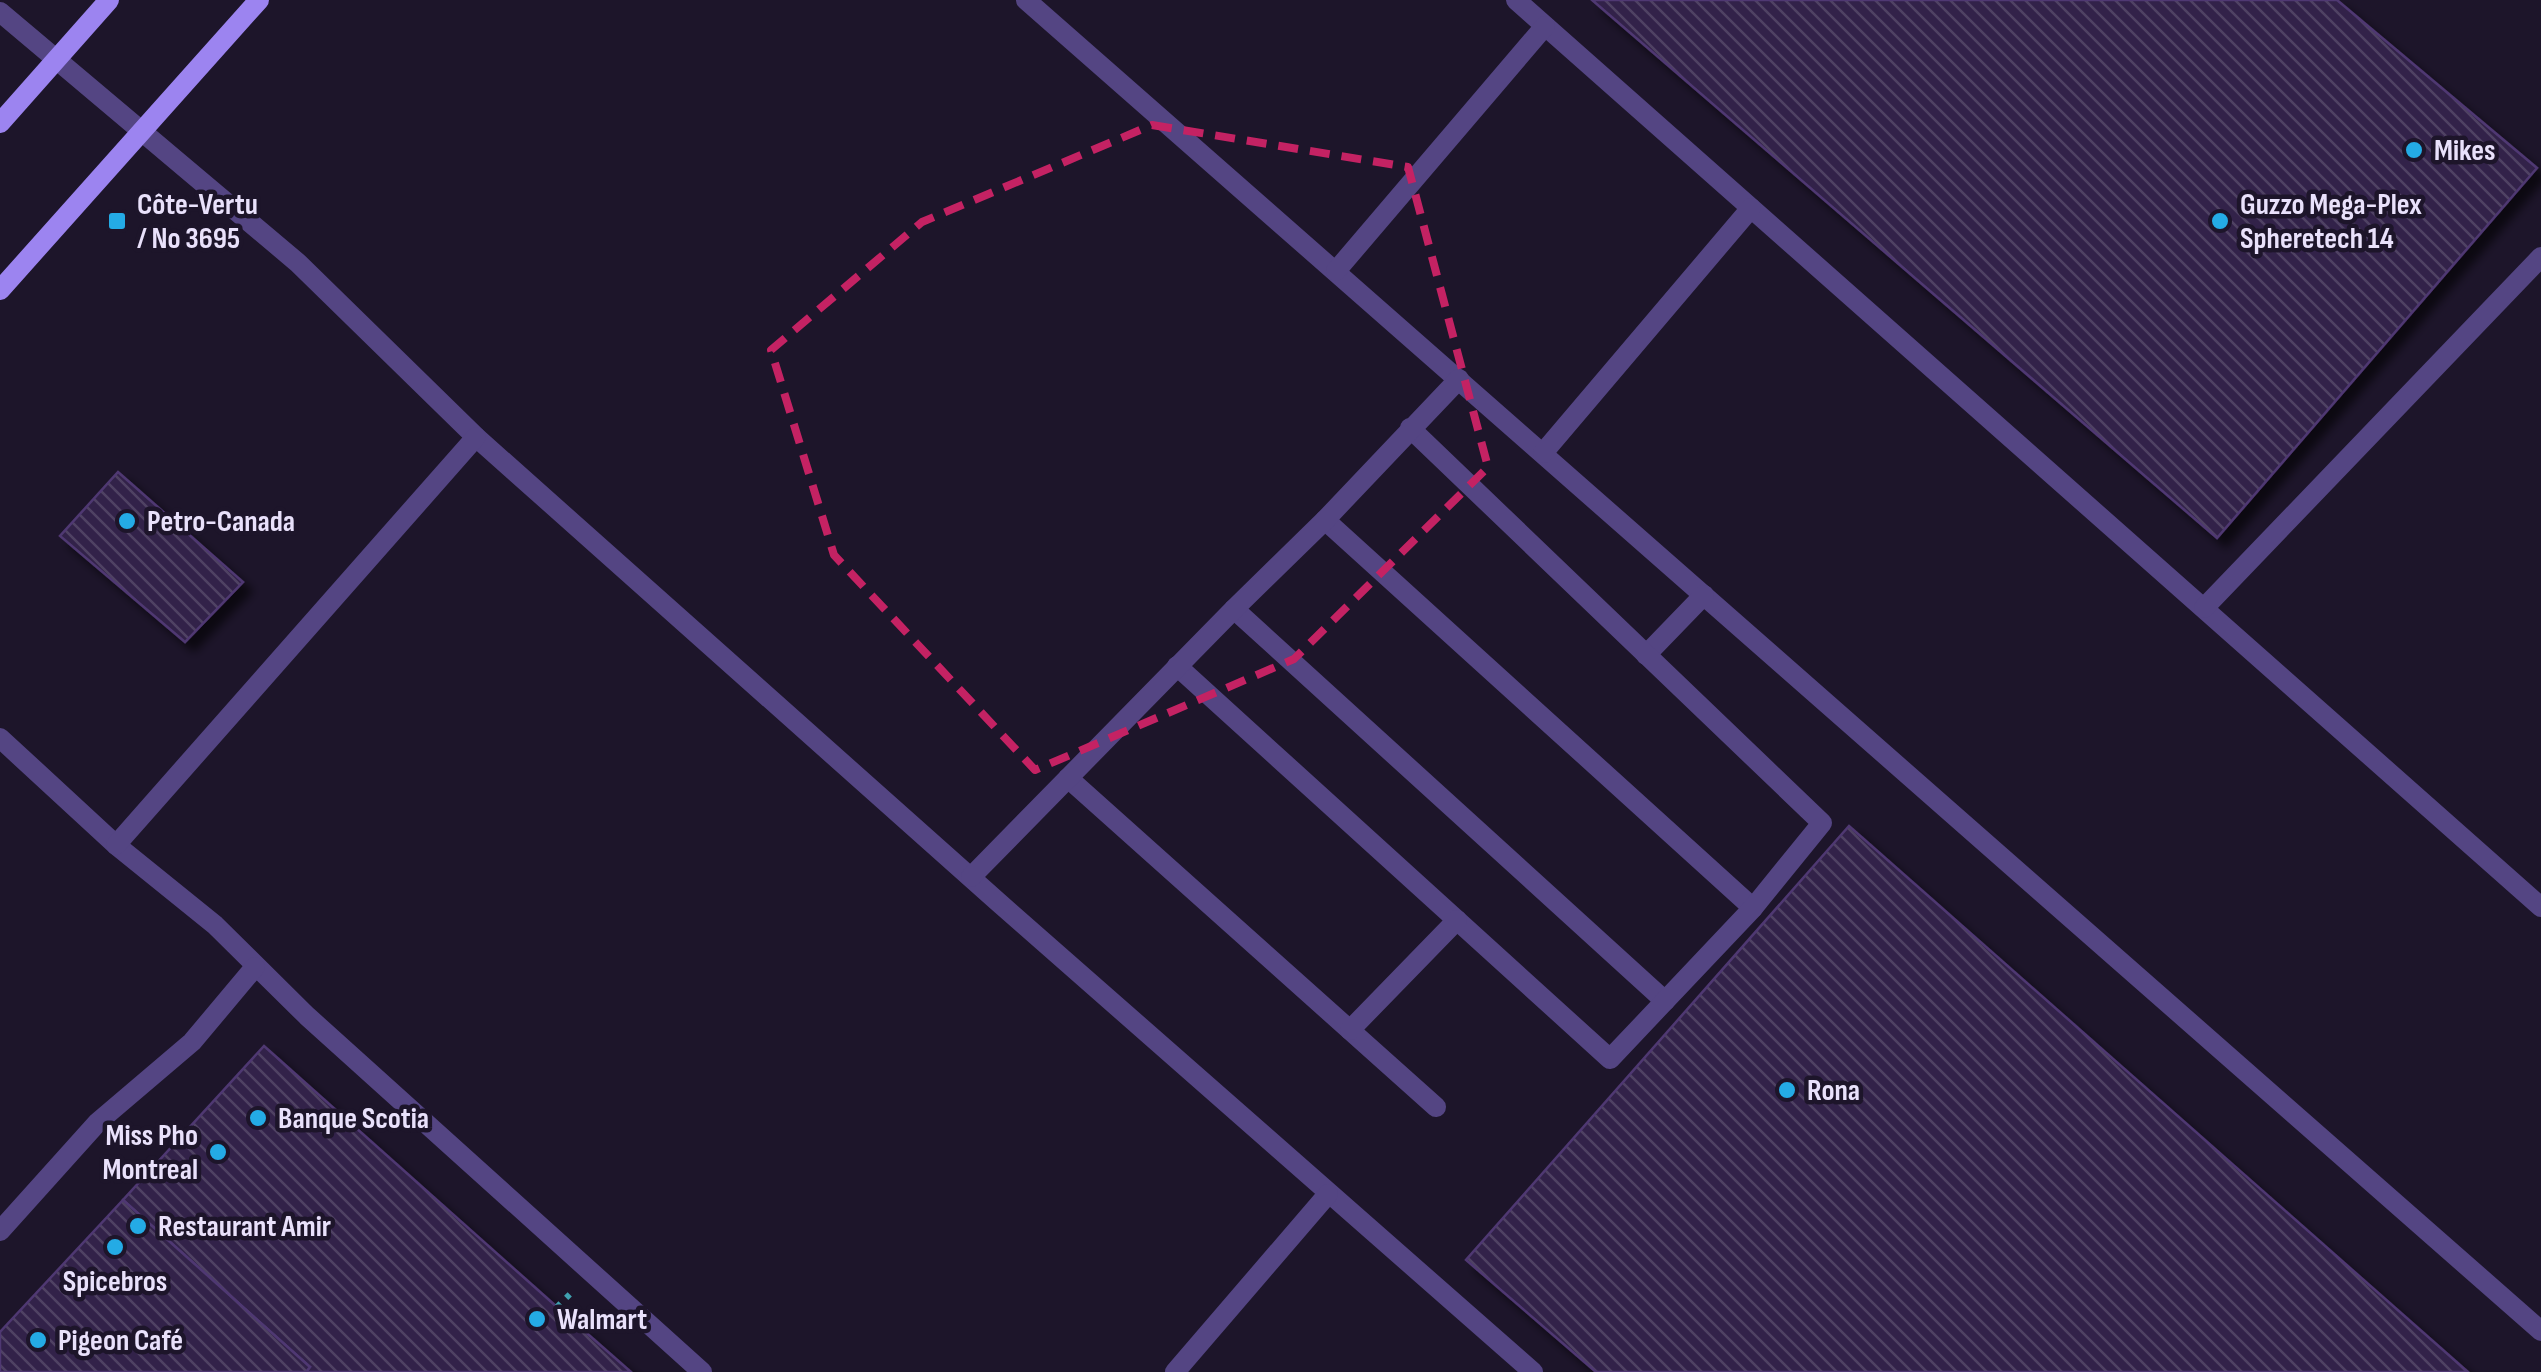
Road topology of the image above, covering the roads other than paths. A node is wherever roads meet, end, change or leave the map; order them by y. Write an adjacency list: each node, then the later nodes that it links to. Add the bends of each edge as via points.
1 (109, 0): 7 (main road)
2 (259, 0): 9 (main road)
3 (1026, 0): 12 (lane)
4 (1516, 0): 6 (lane)
5 (0, 12): 7 (lane)
6 (1546, 26): 10 (lane); 12 (lane)
7 (55, 61): 8 (main road); 9 (lane)
8 (0, 124)
9 (142, 132): 13 (main road); 16 (lane, via 298,263)
10 (1751, 208): 17 (lane); 20 (lane)
11 (2541, 257): 20 (lane)
12 (1336, 272): 14 (lane)
13 (0, 290)
14 (1459, 379): 15 (lane); 17 (lane)
15 (1410, 428): 18 (lane); 22 (lane)
16 (476, 437): 26 (lane); 27 (lane)
17 (1543, 453): 19 (lane)
18 (1326, 520): 21 (lane); 29 (lane)
19 (1704, 595): 22 (lane); 37 (lane)
20 (2204, 608): 28 (lane)
21 (1234, 609): 23 (lane); 32 (lane)
22 (1646, 654): 29 (lane, via 1822,823)
23 (1178, 666): 25 (lane); 30 (lane)
24 (0, 738): 26 (lane)
25 (1068, 778): 27 (lane); 33 (lane)
26 (116, 845): 31 (lane, via 215,925)
27 (971, 877): 35 (lane)
28 (2541, 907)
29 (1753, 908): 32 (lane)
30 (1457, 920): 32 (lane, via 1610,1060); 33 (lane)
31 (255, 967): 36 (lane, via 192,1042 98,1122); 38 (lane)
32 (1665, 1001)
33 (1350, 1030): 34 (lane)
34 (1436, 1107)
35 (1328, 1194): 39 (lane); 40 (lane)
36 (0, 1231)
37 (2541, 1331)
38 (702, 1372)
39 (1175, 1372)
40 (1533, 1372)

